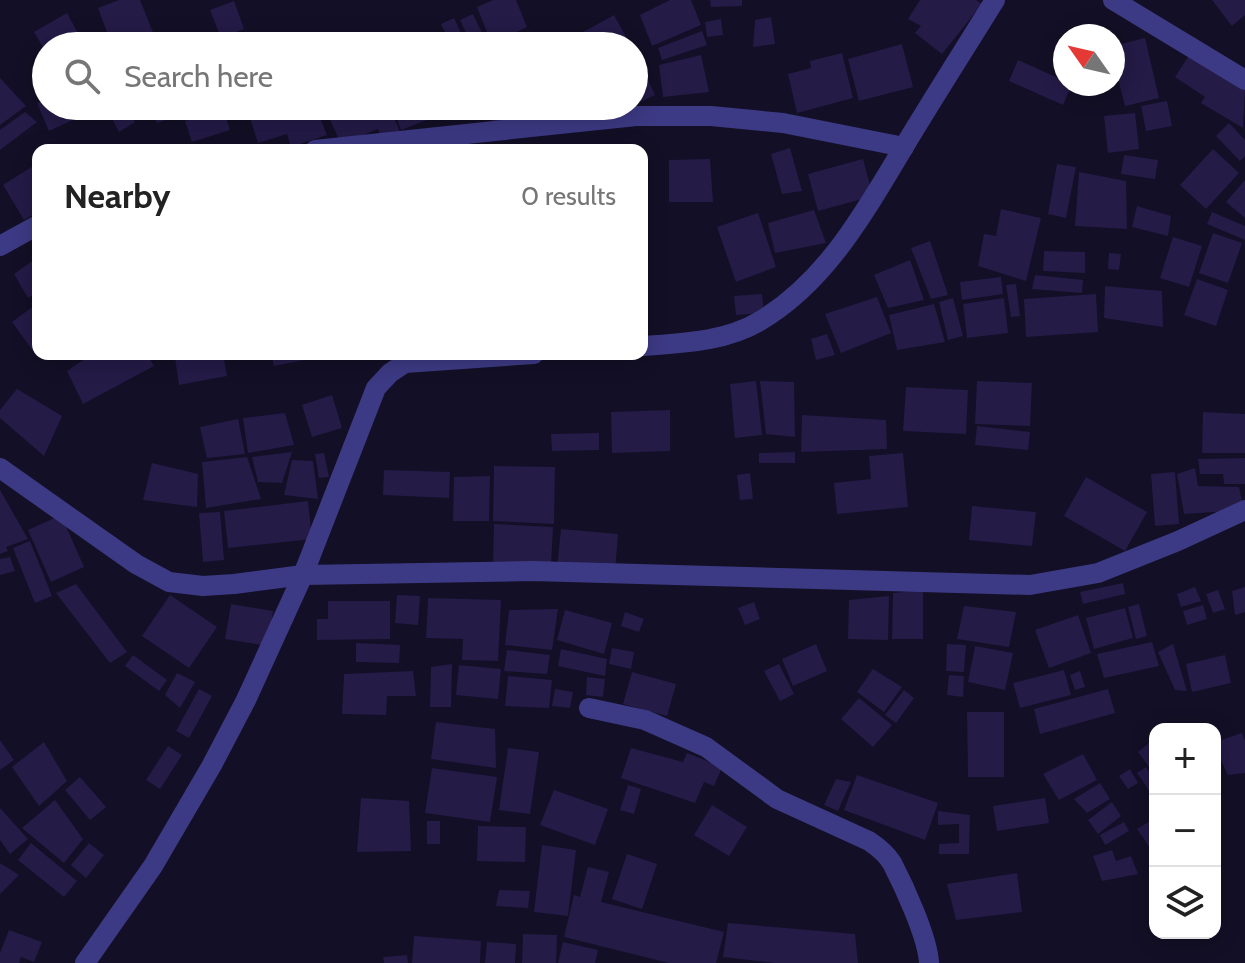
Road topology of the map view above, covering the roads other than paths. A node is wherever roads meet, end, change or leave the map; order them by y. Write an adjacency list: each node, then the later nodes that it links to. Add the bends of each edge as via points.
1 (995, 0): 7 (street)
2 (1113, 0): 3 (street)
3 (1245, 80)
4 (648, 116): 7 (street, via 783,123)
5 (598, 120): 6 (street)
6 (372, 144)
7 (904, 147): 10 (street, via 835,255 799,291 760,321 721,338)
8 (32, 228): 9 (street)
9 (0, 246)
10 (648, 345)
11 (448, 360): 14 (street, via 405,363 376,388)
12 (0, 468): 14 (street, via 169,582 219,585)
13 (1245, 510): 14 (street, via 1098,573 1030,585 532,571)
14 (303, 575): 16 (street, via 212,765 153,866)
15 (589, 708): 17 (street, via 645,720 706,747 777,799 881,849 926,943)
16 (85, 963)
17 (929, 963)

